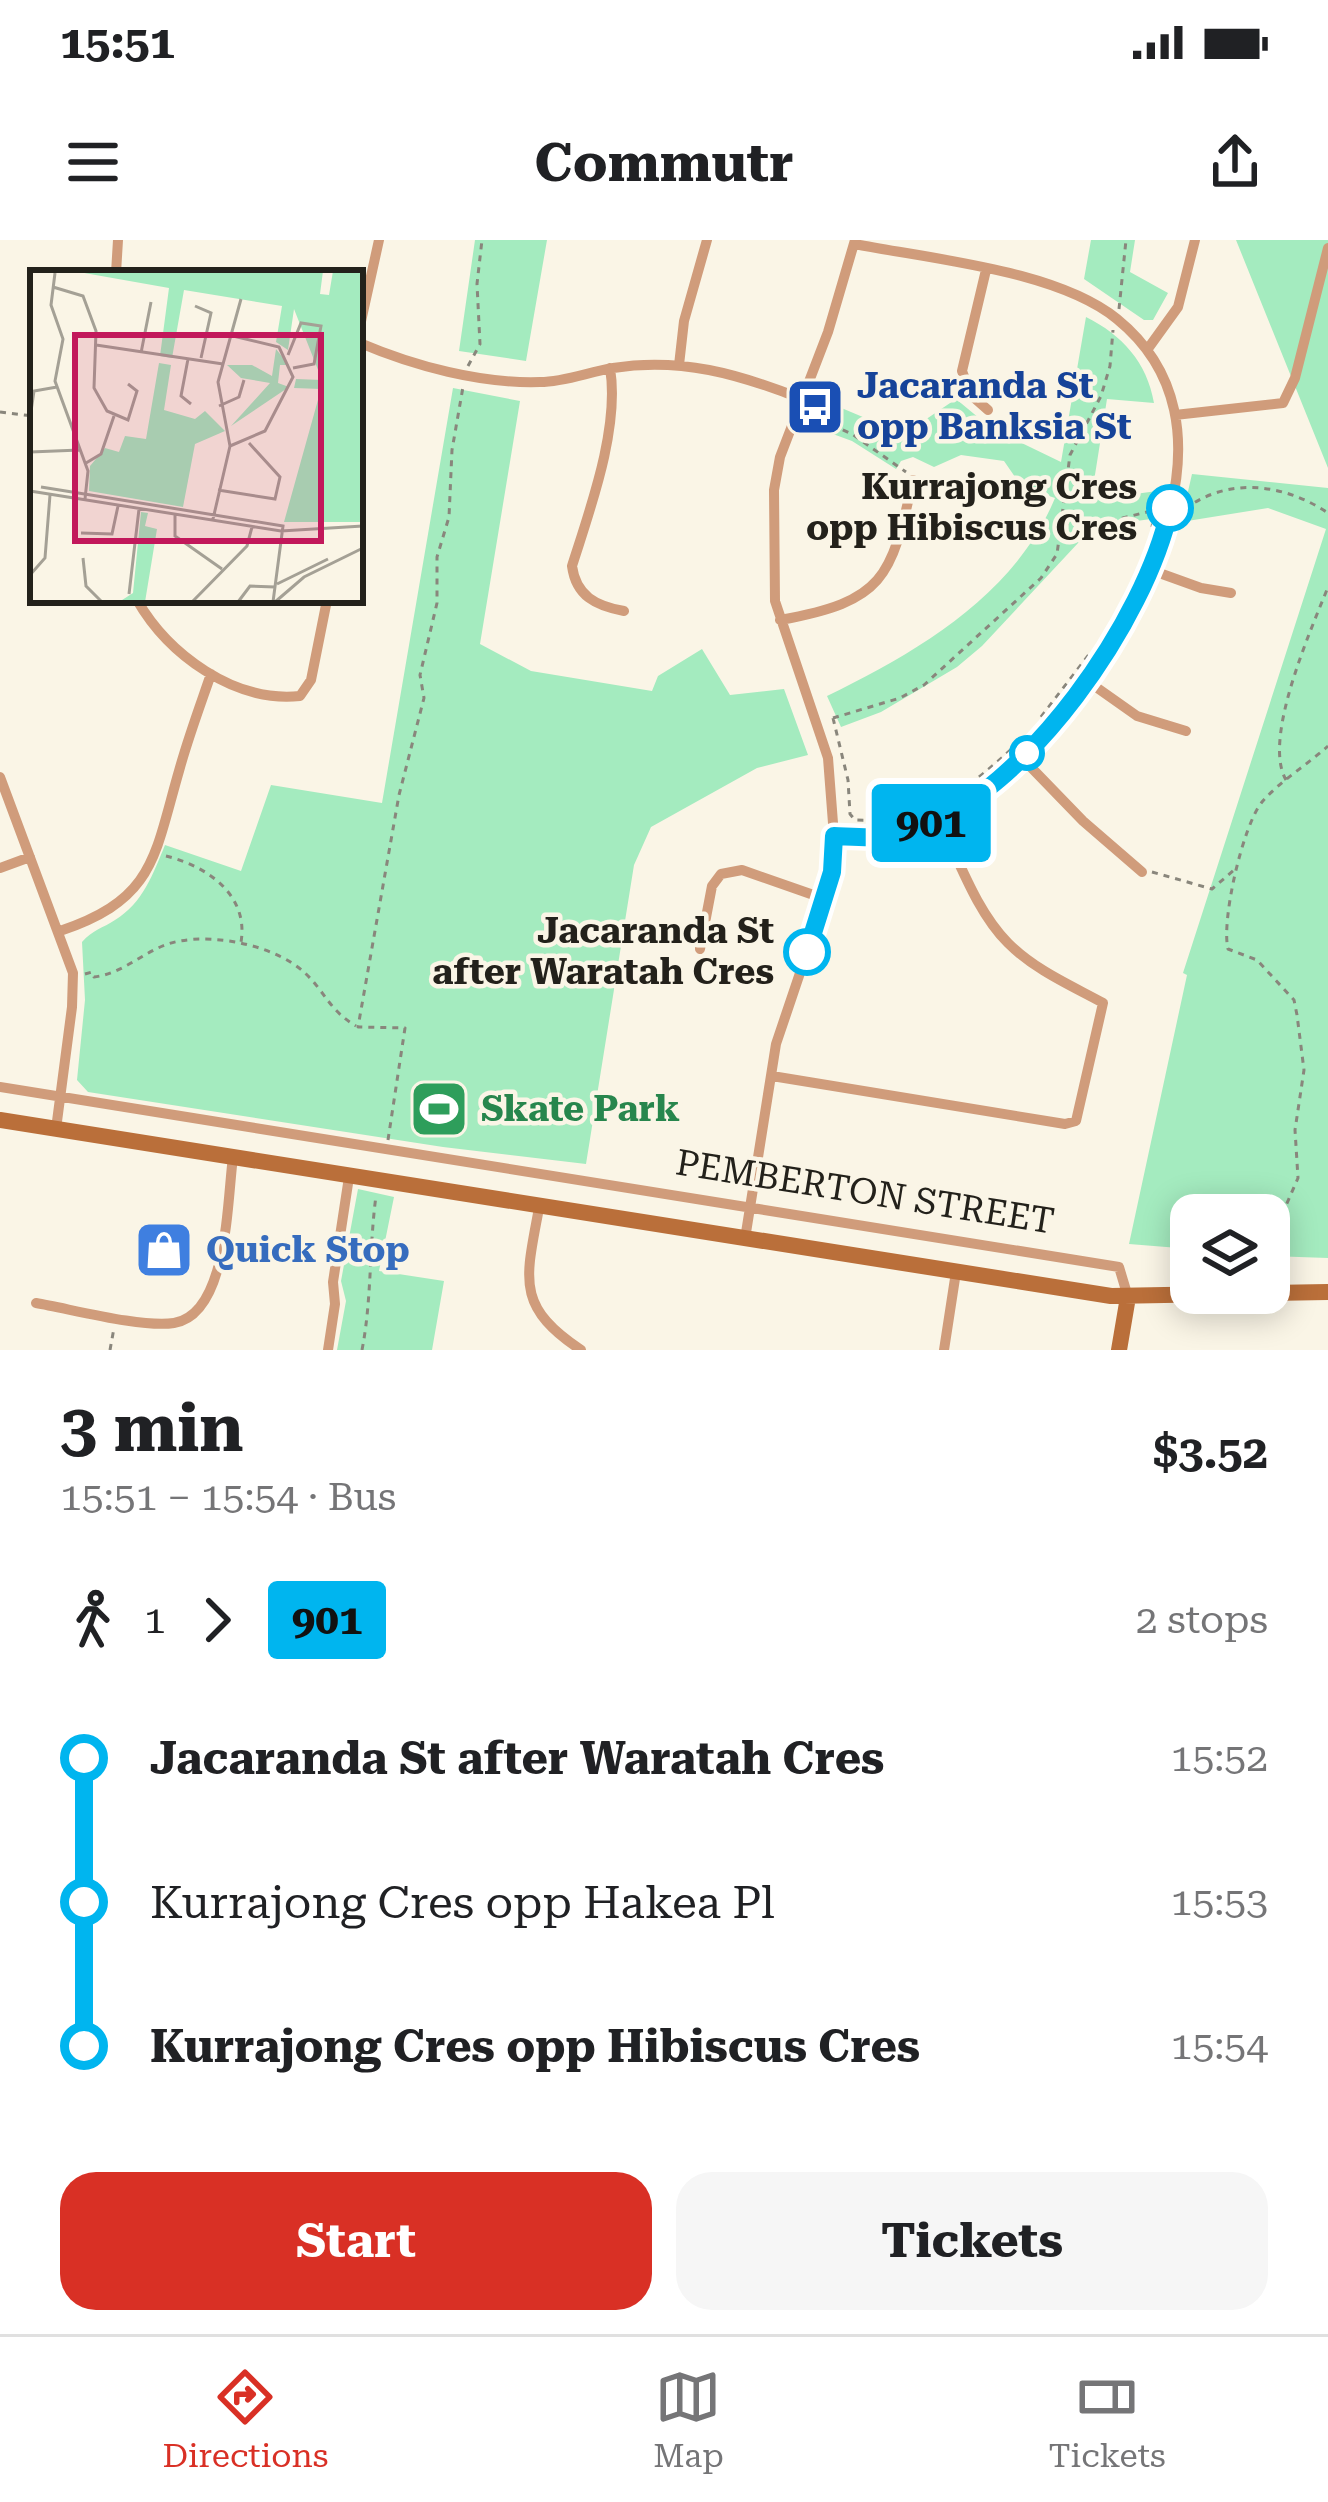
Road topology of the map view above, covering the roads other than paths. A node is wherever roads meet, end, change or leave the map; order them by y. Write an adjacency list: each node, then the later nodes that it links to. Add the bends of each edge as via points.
1 (118, 240): 7 (street)
2 (379, 240): 9 (street)
3 (707, 240): 12 (street)
4 (1195, 240): 11 (street, via 1178,307)
5 (855, 242): 8 (street); 14 (street)
6 (1328, 248): 16 (street, via 1283,403)
7 (116, 270)
8 (986, 270): 11 (street, via 1057,286 1116,318); 15 (street, via 962,371 970,395)
9 (363, 312)
10 (363, 344): 13 (street, via 419,364 542,382)
11 (1148, 350): 16 (street)
12 (679, 365): 13 (street); 14 (street, via 747,376)
13 (610, 368): 22 (street, via 601,464 572,566 585,596)
14 (802, 399): 23 (street, via 774,490)
15 (988, 410)
16 (1175, 415): 18 (street, via 1175,484)
17 (913, 480): 23 (street, via 897,549 867,592)
18 (1151, 570): 19 (street); 25 (street)
19 (1231, 593)
20 (139, 603): 24 (street, via 159,634)
21 (326, 603): 24 (street, via 300,696)
22 (624, 611)
23 (780, 620): 30 (street, via 819,723)
24 (211, 674): 35 (street, via 158,850 142,878 117,906)
25 (1086, 680): 26 (street, via 1138,716); 27 (street)
26 (1186, 730)
27 (1022, 758): 29 (street); 33 (street)
28 (0, 777): 31 (street)
29 (938, 820): 30 (street, via 889,837); 37 (street, via 1006,941 1102,1004 1076,1121)
30 (834, 836): 34 (street)
31 (29, 857): 32 (street); 35 (street)
32 (0, 868)
33 (1142, 872)
34 (825, 899): 36 (street, via 727,872 712,886); 37 (street, via 780,1024)
35 (60, 931): 39 (street, via 73,973)
36 (700, 949)
37 (772, 1076): 44 (street)
38 (0, 1087): 39 (street, PEMBERTON STREET)
39 (60, 1096): 41 (street); 44 (street, PEMBERTON STREET)
40 (0, 1120): 41 (main road, PEMBERTON STREET)
41 (56, 1129): 42 (main road, PEMBERTON STREET)
42 (233, 1157): 43 (main road, PEMBERTON STREET); 50 (street, via 216,1276 204,1306 176,1322)
43 (349, 1177): 45 (main road, PEMBERTON STREET); 51 (street)
44 (750, 1207): 46 (street); 49 (street, PEMBERTON STREET, via 1119,1267)
45 (538, 1208): 46 (main road, PEMBERTON STREET); 52 (street, via 532,1302)
46 (745, 1239): 47 (main road, PEMBERTON STREET)
47 (956, 1272): 49 (main road, PEMBERTON STREET); 53 (street)
48 (1328, 1292): 49 (main road, PEMBERTON STREET)
49 (1128, 1297): 54 (main road)
50 (35, 1303)
51 (328, 1350)
52 (581, 1350)
53 (944, 1350)
54 (1119, 1350)

